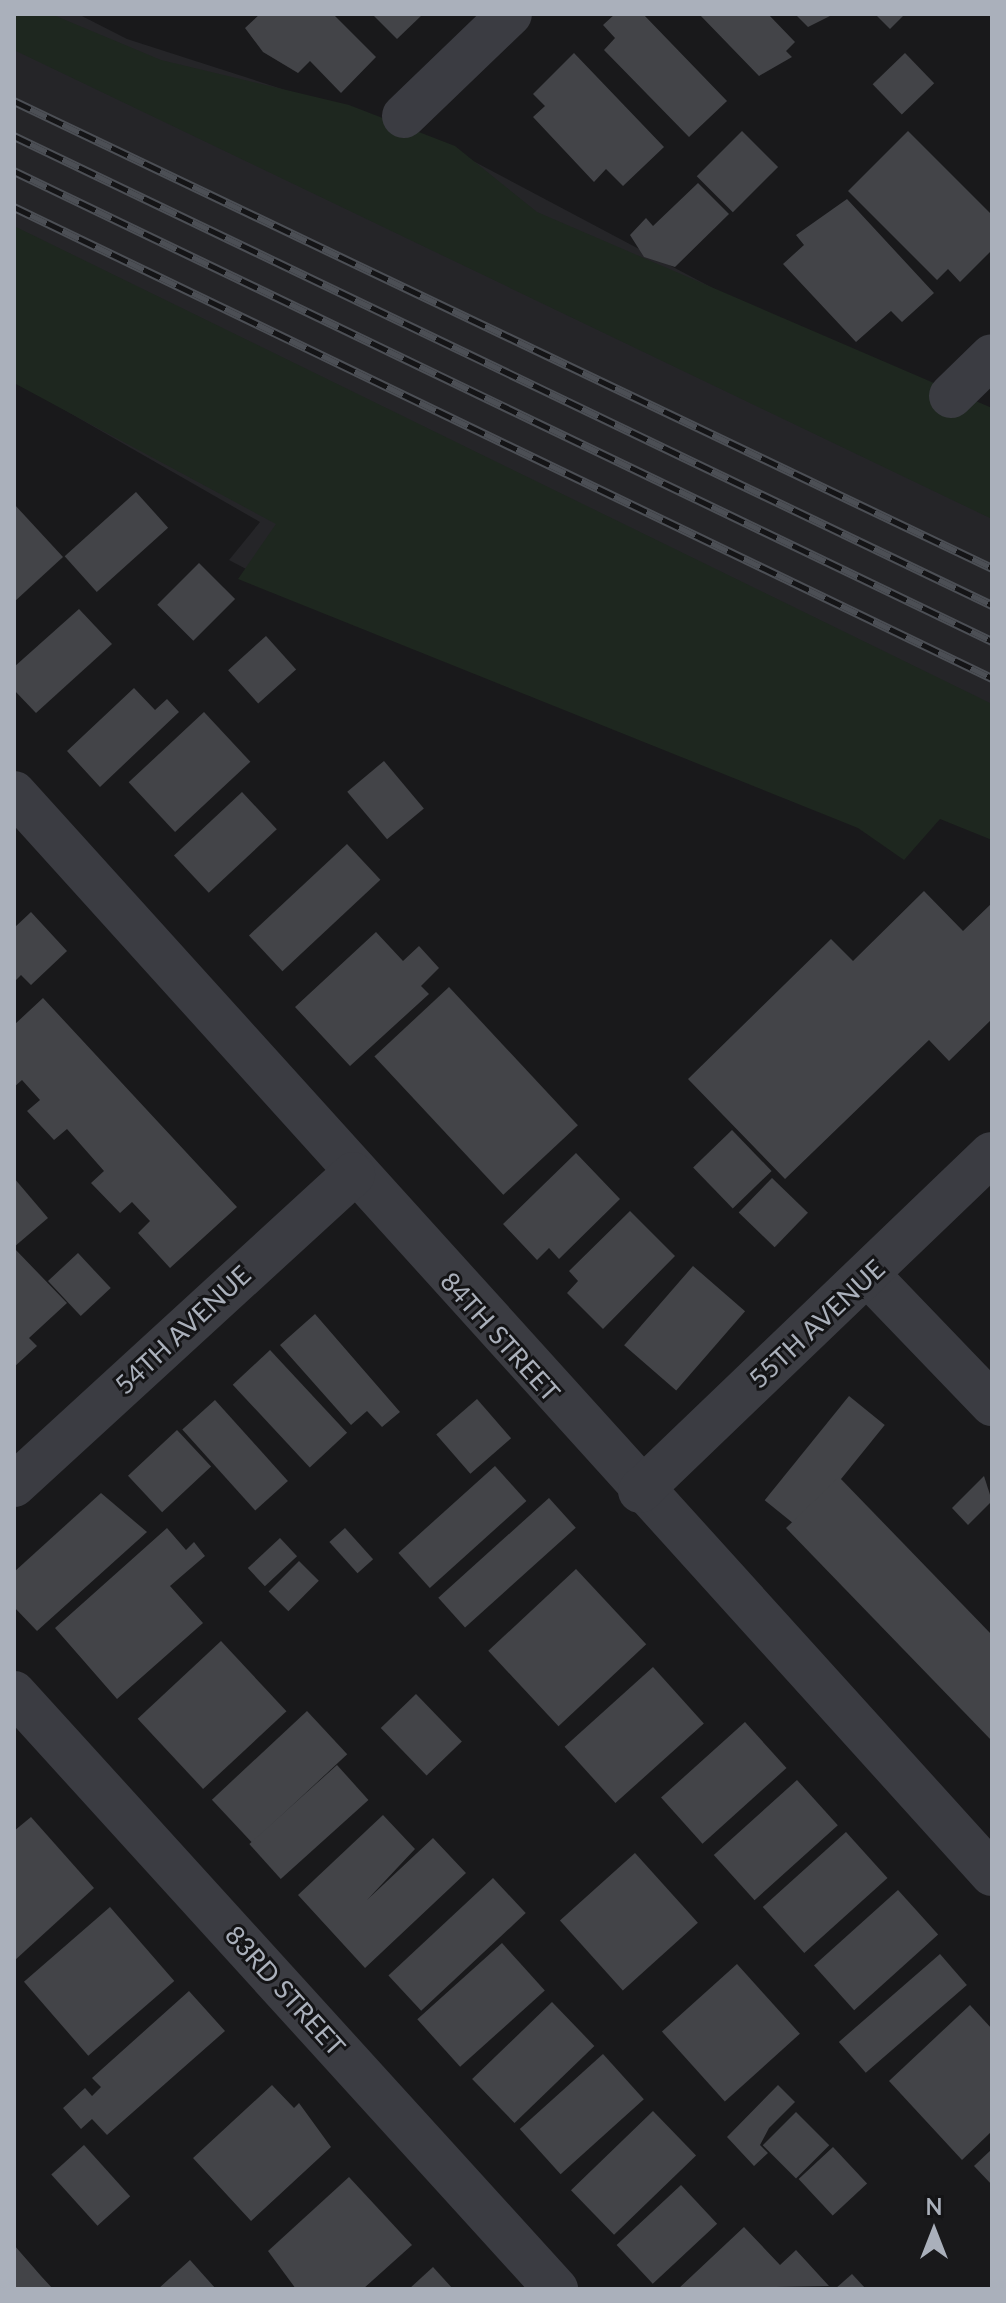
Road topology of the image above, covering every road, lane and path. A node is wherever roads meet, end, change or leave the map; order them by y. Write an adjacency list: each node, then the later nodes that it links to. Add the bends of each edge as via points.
1 (510, 14): 2 (street)
2 (404, 116)
3 (992, 356): 4 (street)
4 (951, 396)
5 (14, 793): 7 (street, 84TH STREET)
6 (992, 1154): 8 (street, 55TH AVENUE)
7 (353, 1174): 10 (street, 54TH AVENUE); 11 (street, 84TH STREET)
8 (869, 1276): 9 (street); 11 (street, 55TH AVENUE)
9 (992, 1404)
10 (14, 1485)
11 (640, 1491): 13 (street, 84TH STREET)
12 (14, 1693): 14 (street, 83RD STREET)
13 (992, 1874)
14 (556, 2289)

